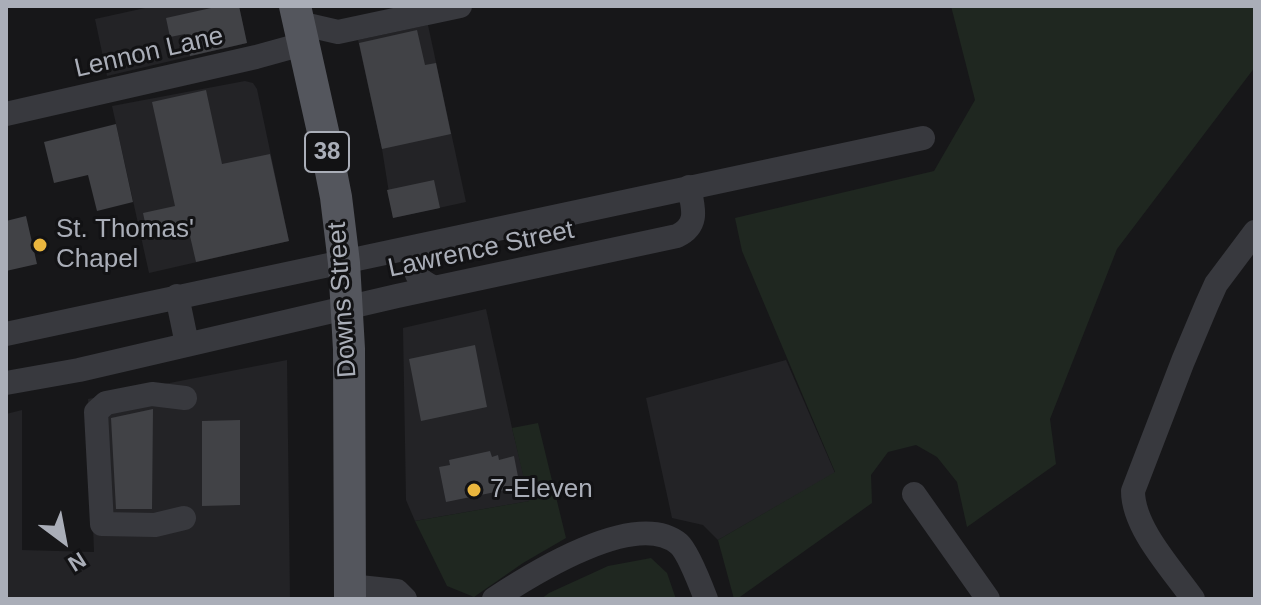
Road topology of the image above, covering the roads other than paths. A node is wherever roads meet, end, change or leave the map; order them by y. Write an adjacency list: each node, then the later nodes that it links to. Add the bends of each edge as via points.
1 (460, 6): 2 (street, Lennon Lane, via 338,32)
2 (299, 24): 3 (street, Lennon Lane, via 256,57); 8 (main road, Downs Street / 38, via 336,197)
3 (6, 114)
4 (923, 138): 5 (street, Lawrence Street)
5 (689, 187): 7 (street, Lawrence Street); 9 (street, Lawrence Street, via 693,219 681,235)
6 (1255, 232): 23 (street, via 1216,284 1133,491 1141,526)
7 (426, 245): 8 (street, Lawrence Street); 9 (street, via 415,268)
8 (344, 263): 10 (street, Lawrence Street); 11 (main road, Downs Street / 38)
9 (435, 288): 11 (street, Lawrence Street)
10 (177, 296): 12 (street, Lawrence Street); 13 (street)
11 (348, 308): 13 (street, Lawrence Street); 18 (main road, Downs Street / 38)
12 (6, 334)
13 (187, 344): 14 (street, Lawrence Street)
14 (6, 383)
15 (185, 398): 17 (street, via 152,394 106,403 96,412 102,524 155,525)
16 (914, 494): 22 (street)
17 (184, 518)
18 (350, 592): 19 (street, via 397,591)
19 (405, 599)
20 (494, 599): 21 (street, via 566,557 646,532 681,546)
21 (706, 599)
22 (988, 599)
23 (1193, 599)

